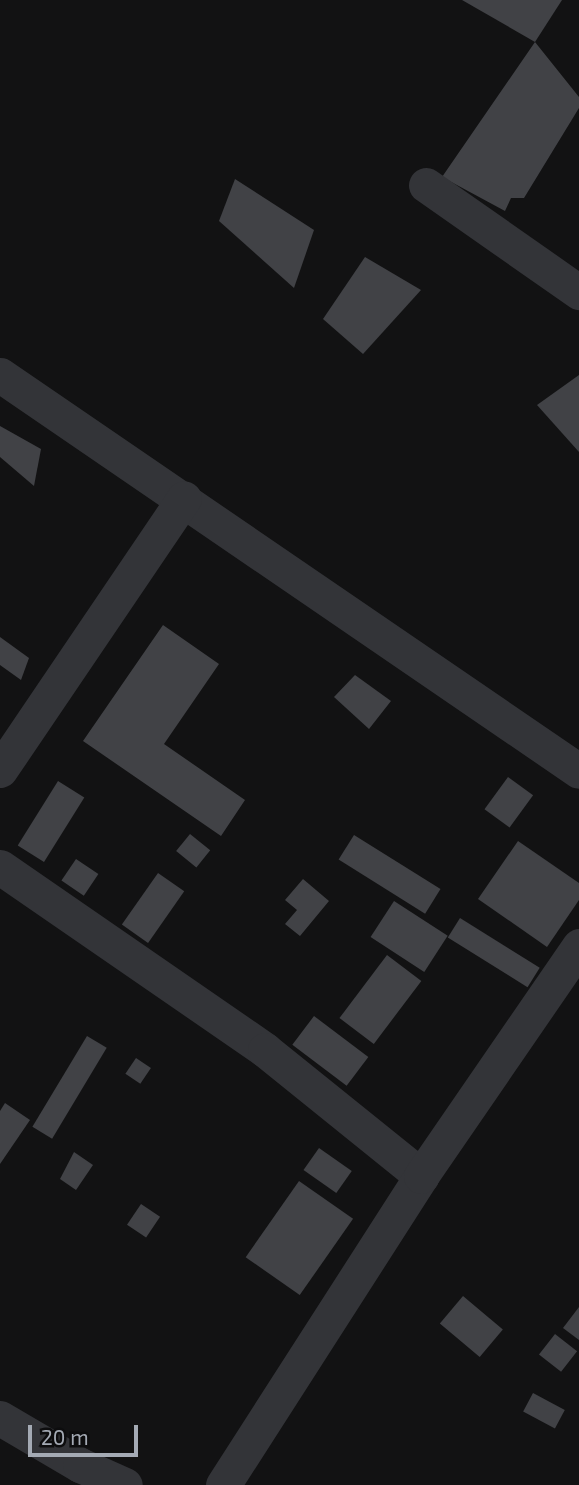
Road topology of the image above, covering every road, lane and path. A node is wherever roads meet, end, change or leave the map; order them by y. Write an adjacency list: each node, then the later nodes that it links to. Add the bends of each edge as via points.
1 (426, 185): 2 (street)
2 (579, 292)
3 (0, 375): 4 (street)
4 (184, 498): 5 (street); 6 (street)
5 (0, 770)
6 (579, 771)
7 (0, 867): 9 (street, via 265,1050)
8 (579, 946): 9 (street)
9 (421, 1176): 12 (street)
10 (0, 1418): 11 (street, via 80,1465)
11 (125, 1485)
12 (223, 1485)

